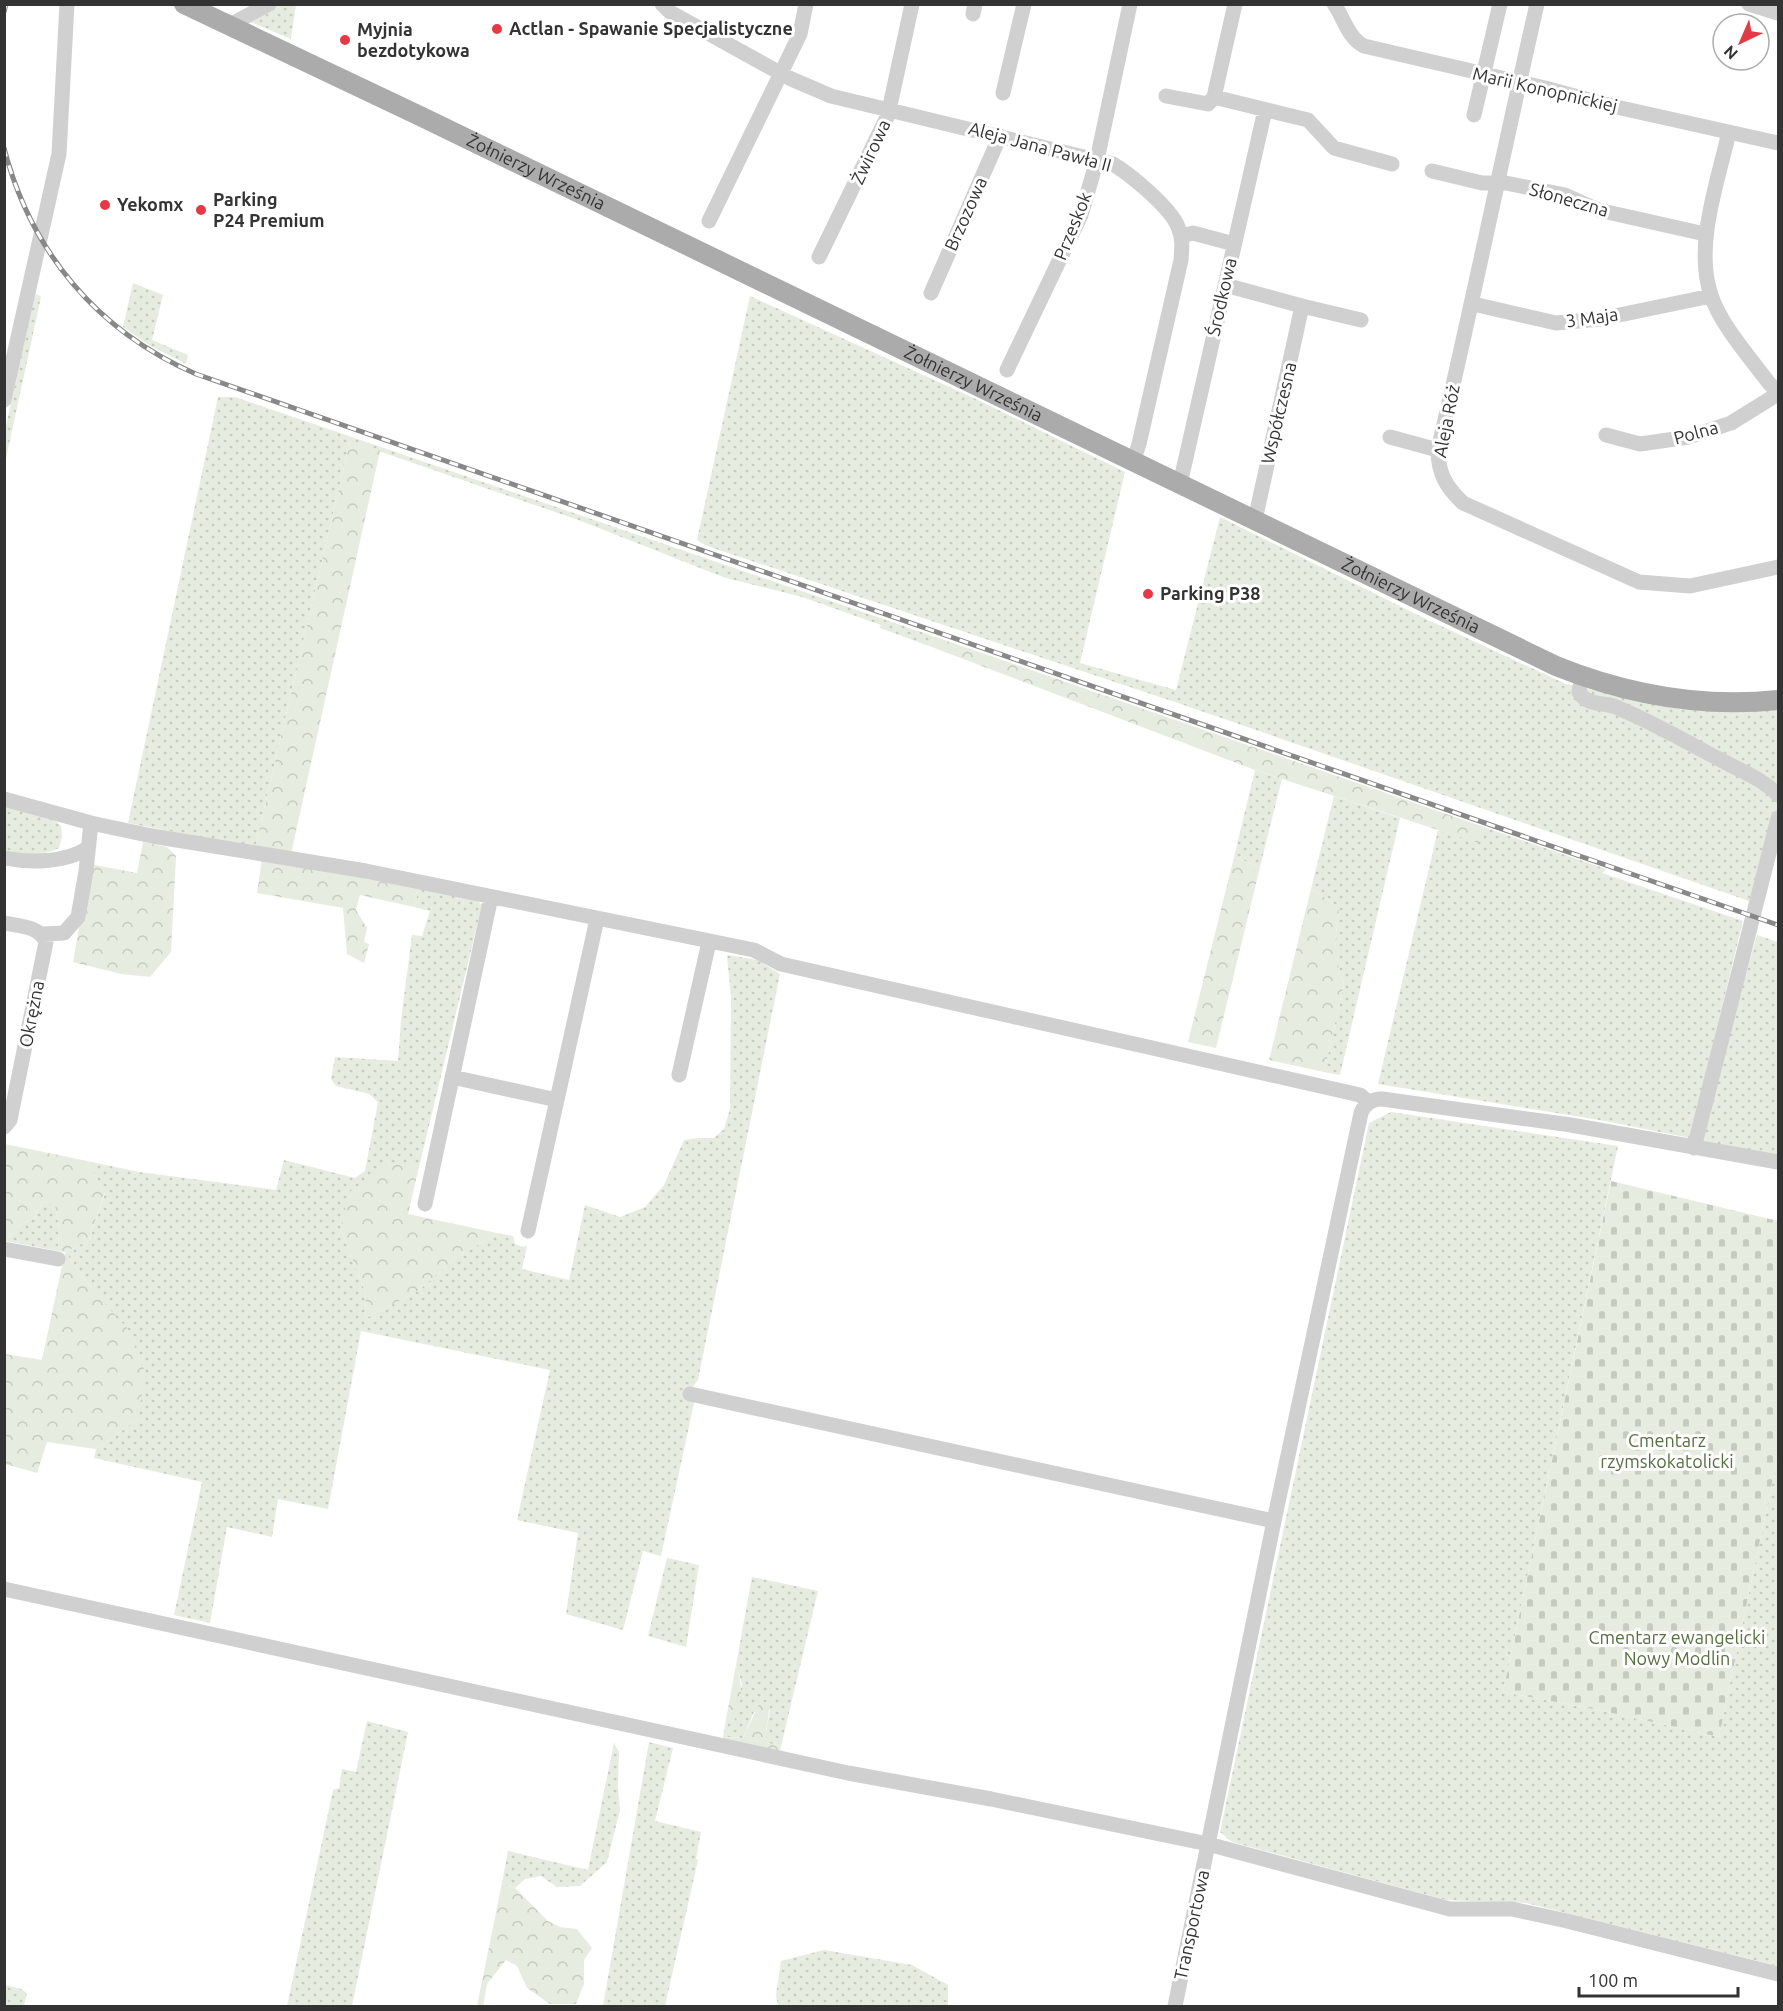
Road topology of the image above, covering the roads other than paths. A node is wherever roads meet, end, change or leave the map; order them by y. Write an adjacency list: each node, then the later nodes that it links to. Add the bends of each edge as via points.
1 (67, 4): 45 (street, via 59,154)
2 (184, 4): 15 (main road, Żołnierzy Września)
3 (268, 4): 15 (street)
4 (662, 4): 16 (street, Aleja Jana Pawła II, via 669,12)
5 (806, 4): 16 (street, via 800,34)
6 (912, 4): 22 (street, Żwirowa)
7 (1024, 4): 19 (street)
8 (1130, 4): 28 (street, Przeskok)
9 (1235, 4): 21 (street)
10 (1334, 4): 17 (street, Marii Konopnickiej, via 1356,43)
11 (1500, 4): 17 (street)
12 (1538, 4): 18 (street, Aleja Róż)
13 (1749, 4): 14 (street)
14 (1779, 13)
15 (228, 26): 49 (main road, Żołnierzy Września)
16 (781, 73): 22 (street, Aleja Jana Pawła II, via 831,96); 32 (street)
17 (1484, 75): 18 (street, Marii Konopnickiej); 24 (street)
18 (1519, 83): 25 (street, Marii Konopnickiej); 31 (street, Aleja Róż)
19 (1003, 93)
20 (1166, 96): 21 (street, via 1208,104)
21 (1214, 97): 23 (street)
22 (889, 110): 26 (street, Aleja Jana Pawła II); 36 (street, Żwirowa)
23 (1265, 110): 29 (street, via 1308,120 1334,148); 35 (street, Środkowa)
24 (1474, 115)
25 (1729, 132): 27 (street, Marii Konopnickiej); 33 (street)
26 (1000, 136): 28 (street, Aleja Jana Pawła II); 38 (street, Brzozowa)
27 (1779, 143)
28 (1097, 159): 34 (street, Aleja Jana Pawła II, via 1128,174 1167,211); 43 (street, Przeskok, via 1081,215)
29 (1392, 164)
30 (1432, 171): 31 (street, Słoneczna)
31 (1497, 183): 33 (street, Słoneczna, via 1565,195 1598,210); 40 (street, Aleja Róż)
32 (709, 221)
33 (1705, 234): 39 (street)
34 (1181, 236): 35 (street, via 1194,233); 49 (street, via 1181,260)
35 (1234, 244): 37 (street, Środkowa)
36 (819, 257)
37 (1225, 285): 41 (street); 50 (street, Środkowa)
38 (931, 292)
39 (1711, 296): 40 (street, 3 Maja, via 1600,319 1556,323); 44 (street, via 1736,338)
40 (1473, 304): 48 (street, Aleja Róż)
41 (1302, 306): 42 (street); 51 (street, Współczesna)
42 (1361, 320)
43 (1007, 370)
44 (1779, 394): 46 (street, Polna, via 1731,423 1689,437 1640,444)
45 (4, 400)
46 (1606, 435)
47 (1390, 437): 48 (street)
48 (1438, 450): 52 (street, Aleja Róż, via 1442,479 1463,503 1639,582 1690,586)
49 (1133, 462): 50 (main road, Żołnierzy Września)
50 (1180, 484): 51 (main road, Żołnierzy Września)
51 (1255, 520): 53 (main road, Żołnierzy Września)
52 (1779, 567)
53 (1582, 676): 54 (main road, Żołnierzy Września, via 1676,700); 55 (street, via 1580,692 1586,699 1613,706 1659,727)
54 (1779, 700)
55 (1779, 795)
56 (4, 799): 58 (street)
57 (1779, 818): 71 (street)
58 (91, 823): 59 (street); 61 (street)
59 (88, 848): 60 (street, via 78,855 61,858); 64 (street, via 78,917 64,933)
60 (4, 858)
61 (491, 897): 62 (street); 67 (street)
62 (597, 919): 65 (street); 68 (street)
63 (4, 923): 64 (street)
64 (43, 934): 70 (street, Okrężna, via 46,942 10,1120)
65 (709, 942): 66 (street); 69 (street, via 754,950 781,964 1359,1095)
66 (679, 1075)
67 (452, 1077): 68 (street); 73 (street)
68 (557, 1100): 74 (street)
69 (1368, 1102): 71 (street, via 1382,1098 1571,1125); 78 (street, Transportowa, via 1361,1113)
70 (4, 1127)
71 (1694, 1148): 72 (street)
72 (1779, 1162)
73 (425, 1204)
74 (528, 1231)
75 (4, 1249): 76 (street)
76 (58, 1259)
77 (690, 1394): 78 (street)
78 (1274, 1521): 80 (street, Transportowa)
79 (4, 1589): 80 (street, via 848,1773)
80 (1208, 1844): 81 (street, via 1450,1909 1512,1909); 82 (street, Transportowa)
81 (1779, 1974)
82 (1175, 2007)

